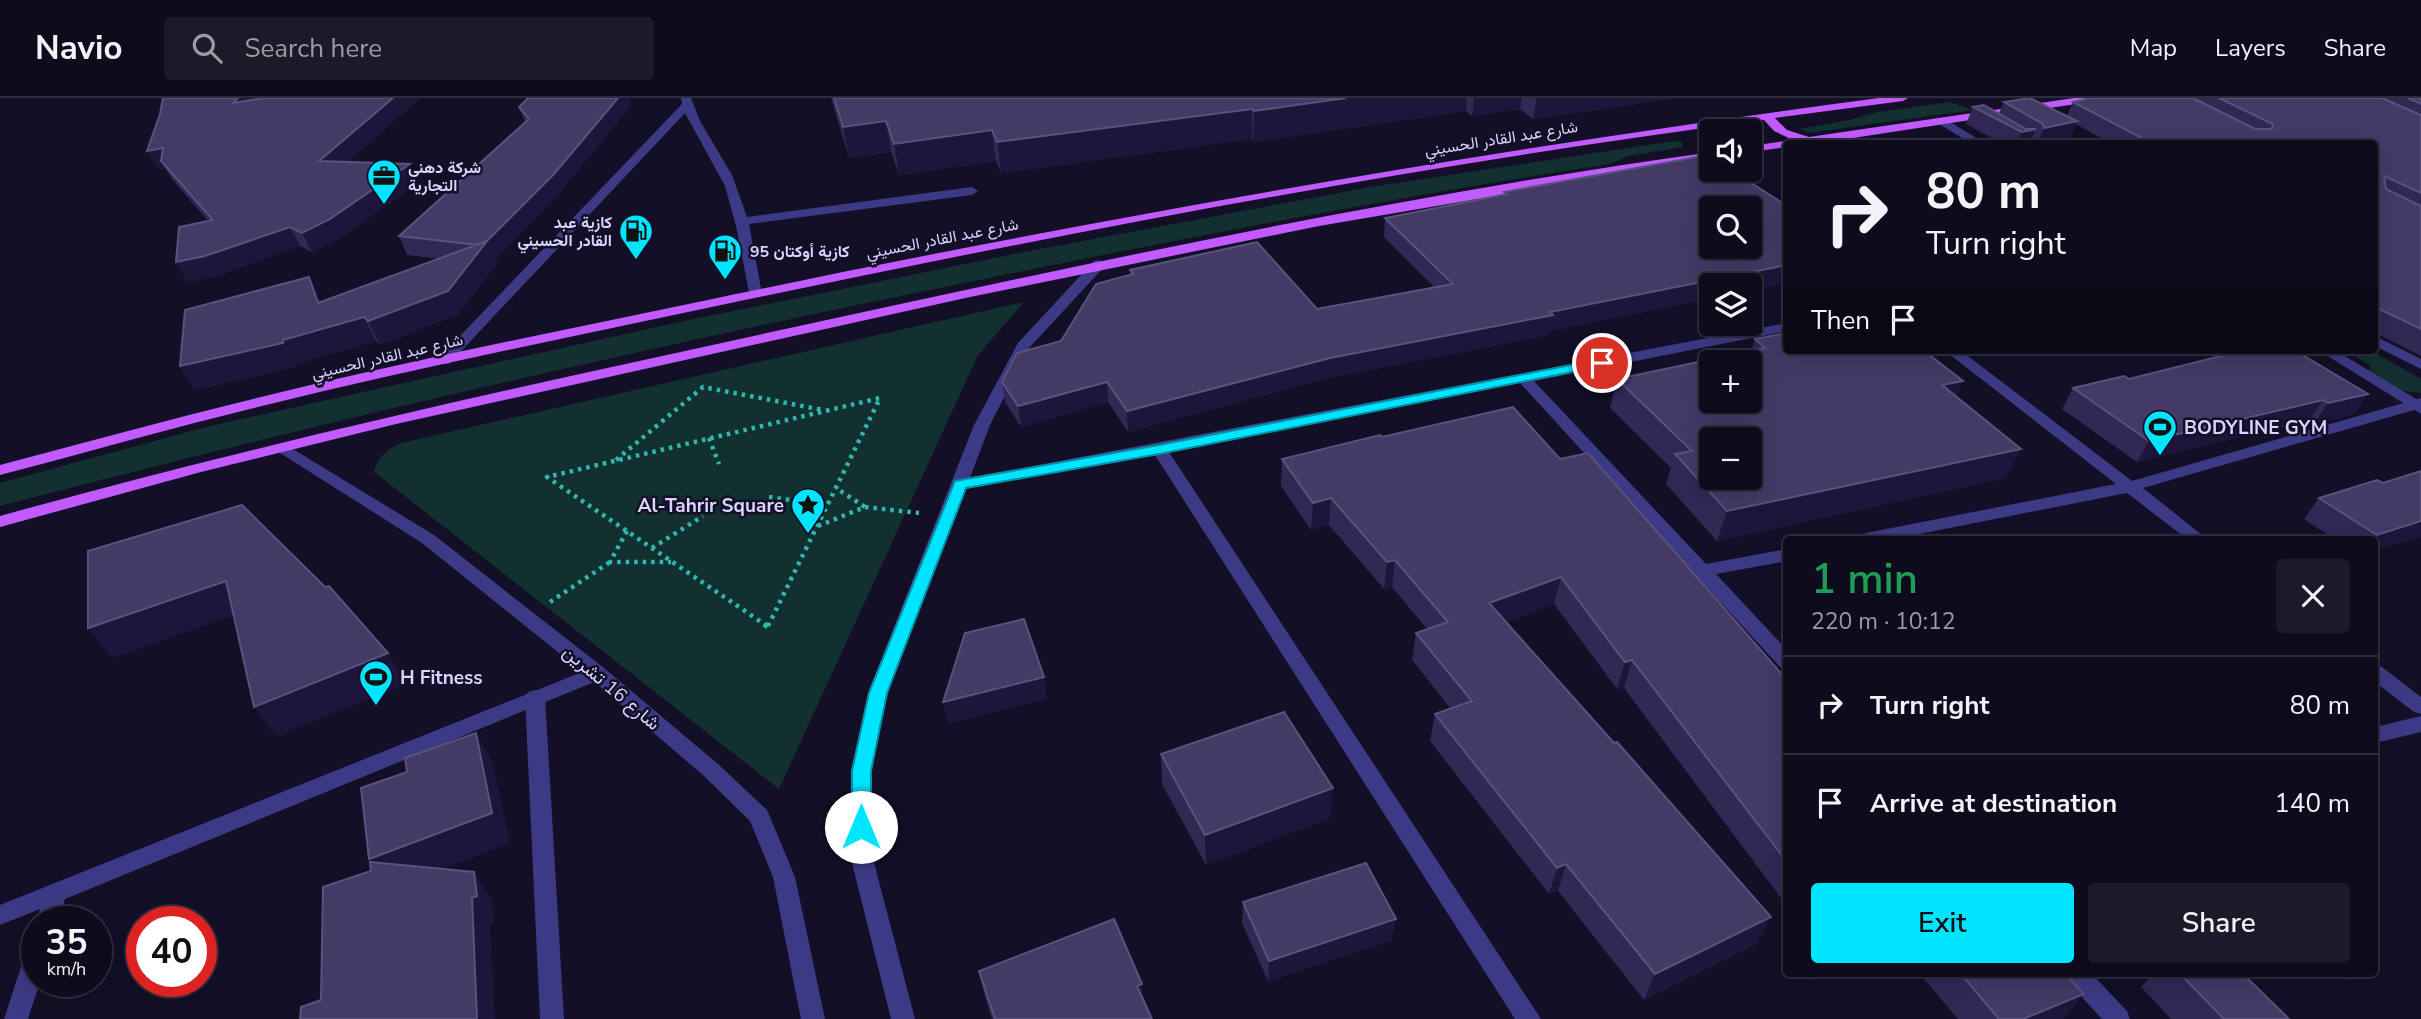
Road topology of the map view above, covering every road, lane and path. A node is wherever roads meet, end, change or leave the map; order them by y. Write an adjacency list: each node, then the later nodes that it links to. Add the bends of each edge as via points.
1 (1903, 98): 4 (main road, شارع عبد القادر الحسيني)
2 (2095, 98): 5 (main road)
3 (687, 102): 16 (street, via 731,186); 23 (street)
4 (1768, 115): 8 (main road, شارع عبد القادر الحسيني); 9 (main road, via 1778,129)
5 (1980, 116): 6 (main road); 7 (street)
6 (1943, 122): 10 (main road); 11 (street)
7 (1992, 123)
8 (1698, 125): 18 (main road, شارع عبد القادر الحسيني, via 1212,204)
9 (1806, 140)
10 (1815, 140)
11 (1974, 140)
12 (1783, 145): 13 (main road)
13 (1762, 147)
14 (1699, 157): 17 (main road, via 1305,223)
15 (972, 191): 16 (street)
16 (741, 221): 18 (street)
17 (1099, 264): 29 (main road); 34 (street, via 1023,346 982,425)
18 (755, 294): 23 (main road, شارع عبد القادر الحسيني)
19 (1783, 328): 25 (street)
20 (2378, 342): 24 (street)
21 (1956, 354): 35 (street)
22 (2332, 354): 26 (street)
23 (444, 361): 33 (main road, شارع عبد القادر الحسيني, via 210,414)
24 (2421, 365)
25 (1523, 378): 30 (street); 51 (street)
26 (2419, 406): 35 (street)
27 (828, 411): 28 (path); 31 (path, via 703,387); 36 (path, via 880,398)
28 (709, 438): 31 (path); 32 (path)
29 (283, 447): 42 (main road); 52 (street, شارع 16 تشرين, via 428,539)
30 (1159, 449): 34 (street); 69 (street)
31 (615, 461): 44 (path, via 547,477)
32 (719, 464)
33 (0, 470)
34 (960, 485): 41 (street)
35 (2129, 487): 45 (street); 46 (street)
36 (836, 488): 38 (path); 39 (path)
37 (769, 497): 38 (path)
38 (828, 505): 43 (path)
39 (865, 507): 41 (path); 43 (path)
40 (703, 516): 47 (path)
41 (948, 516): 68 (street, via 878,693 861,771 861,855)
42 (0, 522)
43 (817, 527): 50 (path, via 768,628)
44 (627, 531): 47 (path); 49 (path)
45 (1881, 536)
46 (2194, 536)
47 (652, 548): 50 (path)
48 (1783, 556): 51 (street)
49 (610, 562): 50 (path); 52 (path)
50 (672, 562)
51 (1703, 571): 53 (street)
52 (527, 618): 54 (street, شارع 16 تشرين)
53 (1783, 658)
54 (597, 673): 56 (street); 67 (street, شارع 16 تشرين, via 760,816 784,877)
55 (2378, 674): 57 (street)
56 (535, 698): 60 (street); 66 (street)
57 (2421, 707)
58 (2421, 724): 59 (street)
59 (2378, 734)
60 (57, 892): 61 (street); 62 (street)
61 (52, 906)
62 (0, 915)
63 (2079, 977): 70 (street)
64 (23, 997): 65 (street)
65 (16, 1019)
66 (552, 1019)
67 (813, 1019)
68 (903, 1019)
69 (1529, 1019)
70 (2118, 1019)

